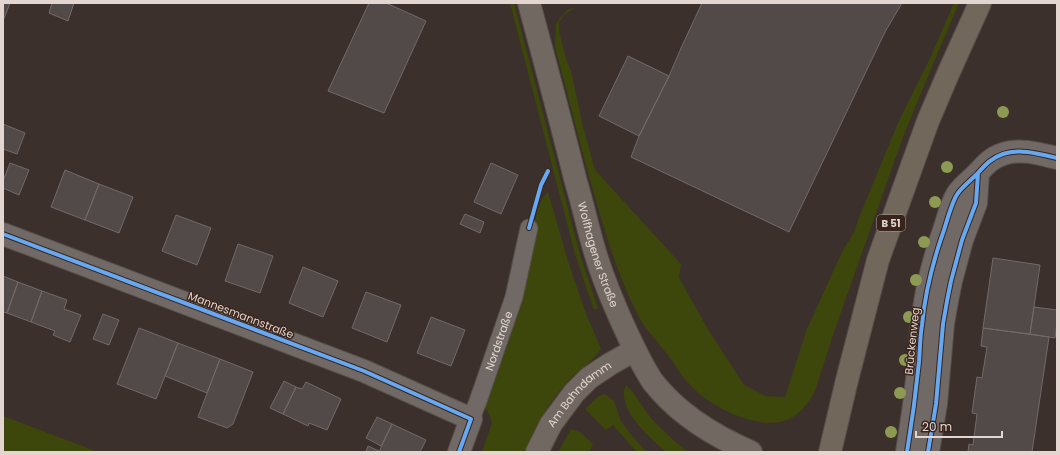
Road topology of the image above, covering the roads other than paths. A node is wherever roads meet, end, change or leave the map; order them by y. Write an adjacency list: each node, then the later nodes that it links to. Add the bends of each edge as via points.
1 (528, 3): 7 (main road, Wolfhagener Straße, via 595,252 614,305)
2 (980, 3): 12 (main road, B 51, via 928,121 878,260)
3 (1057, 158): 4 (street, Brückenweg, via 1013,152 994,158)
4 (978, 173): 13 (street, Brückenweg, via 957,194 936,255 922,325); 14 (street, via 976,203 954,267 947,301)
5 (529, 228): 8 (lane, Nordstraße, via 514,297)
6 (3, 234): 8 (street, Mannesmannstraße, via 364,371)
7 (635, 350): 10 (main road, Am Bahndamm, via 588,378 552,424); 11 (main road, Wolfhagener Straße, via 654,382 684,414 707,430)
8 (471, 419): 9 (street, Nordstraße)
9 (459, 452)
10 (537, 452)
11 (751, 452)
12 (830, 452)
13 (906, 452)
14 (928, 452)

